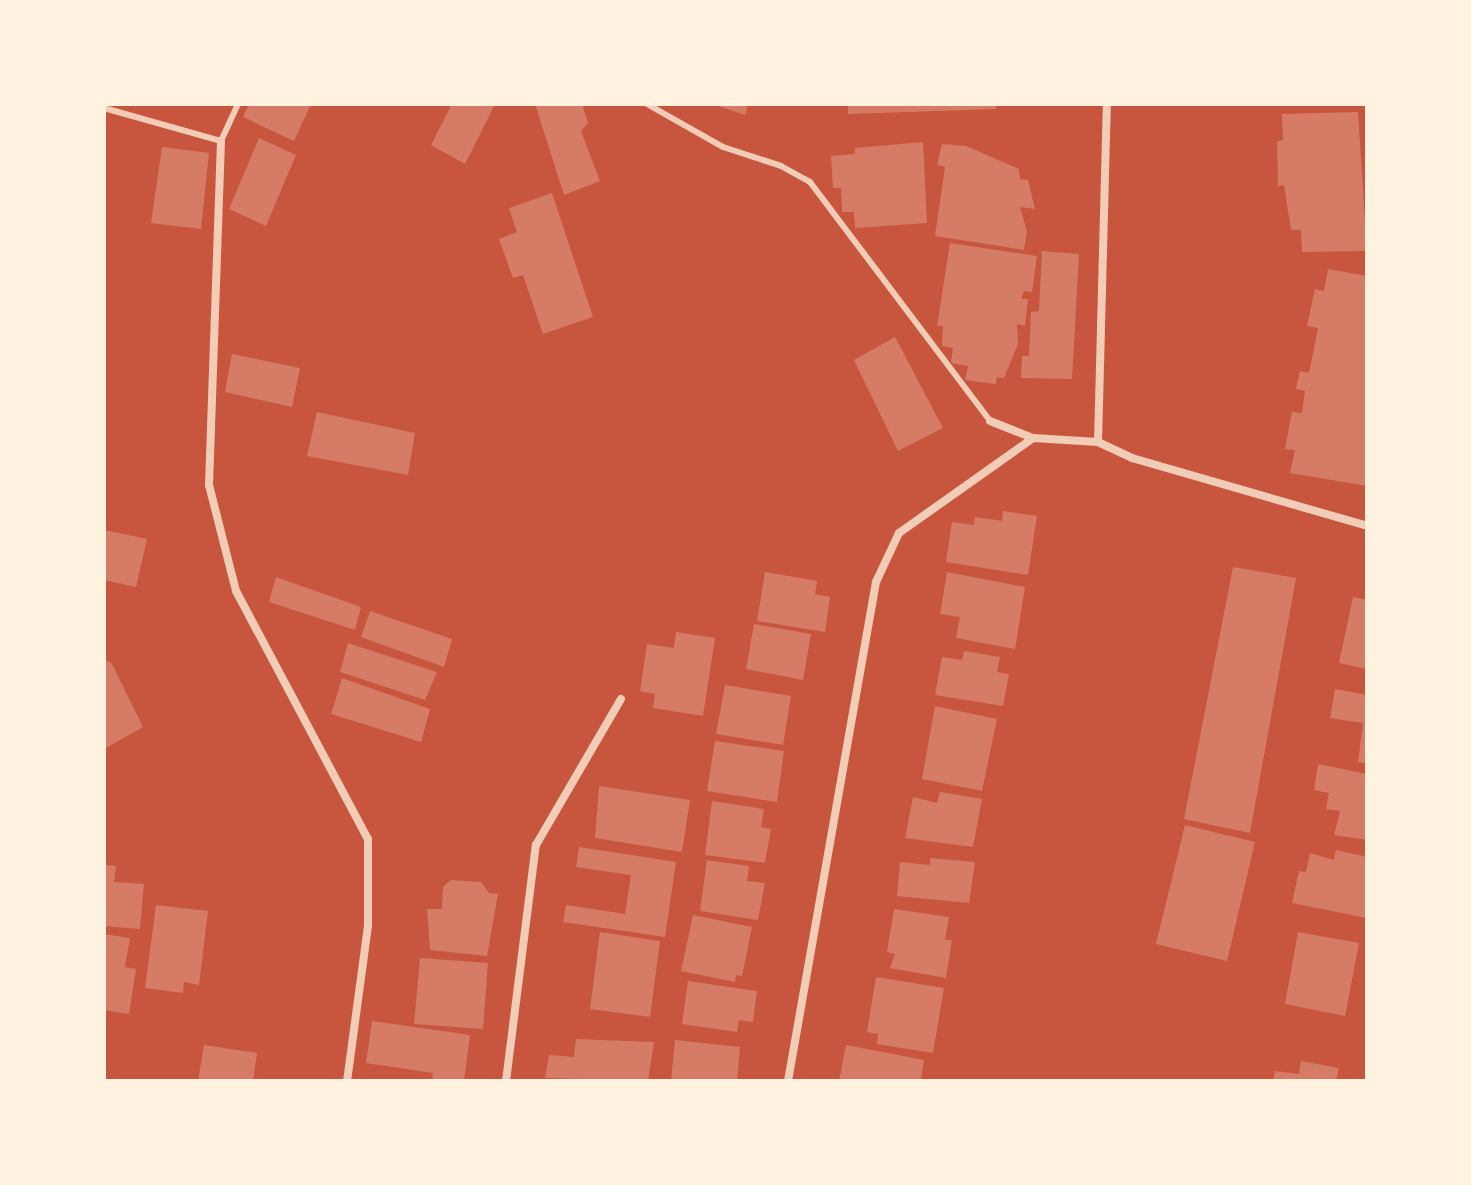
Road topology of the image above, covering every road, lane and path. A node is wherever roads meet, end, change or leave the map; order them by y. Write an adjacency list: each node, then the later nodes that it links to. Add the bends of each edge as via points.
1 (238, 104): 5 (lane)
2 (647, 104): 6 (lane, via 723,147 781,166 810,182)
3 (1107, 104): 8 (street)
4 (104, 108): 5 (lane)
5 (221, 141): 11 (street, via 209,485 236,591 368,839 368,926)
6 (990, 421): 7 (street)
7 (1033, 438): 8 (street); 13 (street, via 899,533 876,582)
8 (1098, 442): 9 (street, via 1132,458)
9 (1367, 526)
10 (621, 699): 12 (street, via 536,845)
11 (347, 1081)
12 (506, 1081)
13 (788, 1081)

